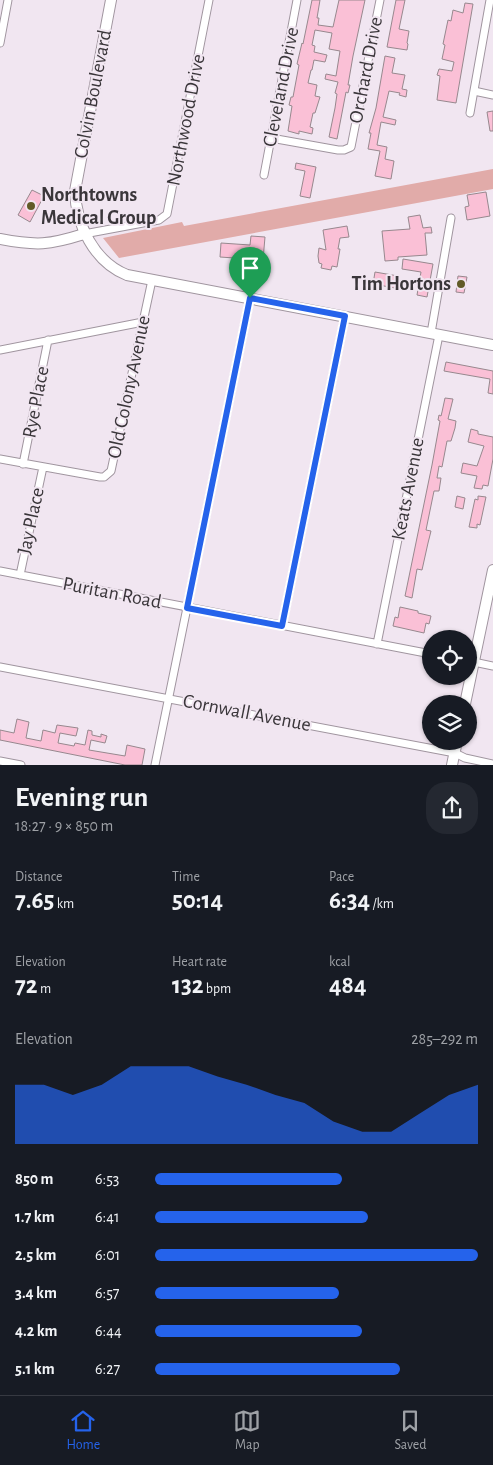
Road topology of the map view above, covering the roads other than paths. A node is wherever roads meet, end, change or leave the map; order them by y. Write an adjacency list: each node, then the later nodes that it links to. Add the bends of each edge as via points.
1 (8, 0): 7 (street)
2 (111, 0): 14 (street, Colvin Boulevard, via 76,180 77,208)
3 (209, 0): 14 (street, Northwood Drive, via 167,214 159,220)
4 (297, 0): 11 (street, Cleveland Drive)
5 (380, 0): 11 (street, Orchard Drive, via 351,147 344,150)
6 (490, 0): 8 (street)
7 (0, 43)
8 (474, 91): 9 (street); 10 (street)
9 (493, 95)
10 (470, 113)
11 (271, 138): 12 (street, Cleveland Drive)
12 (264, 175)
13 (451, 218): 20 (street, Keats Avenue)
14 (84, 234): 15 (street, via 39,245); 16 (street, Colvin Boulevard, via 113,268 127,275)
15 (0, 239)
16 (152, 280): 17 (street, Colvin Boulevard); 19 (street, Old Colony Avenue)
17 (250, 298): 18 (street, Colvin Boulevard); 30 (street)
18 (345, 316): 20 (street, Colvin Boulevard); 31 (street)
19 (143, 322): 21 (street); 26 (street, Old Colony Avenue, via 111,471 100,477)
20 (435, 334): 22 (street, Colvin Boulevard); 33 (street, Keats Avenue)
21 (48, 340): 23 (street); 25 (street, Rye Place)
22 (493, 345)
23 (0, 350)
24 (0, 459): 25 (street, Old Colony Avenue)
25 (23, 464): 26 (street, Old Colony Avenue)
26 (43, 467): 29 (street, Jay Place)
27 (493, 570): 32 (street)
28 (0, 572): 29 (street, Puritan Road)
29 (20, 575): 30 (street, Puritan Road)
30 (187, 608): 31 (street, Puritan Road); 38 (street)
31 (282, 626): 33 (street, Puritan Road)
32 (477, 637)
33 (377, 644): 34 (street, Puritan Road)
34 (422, 652)
35 (477, 663): 36 (street)
36 (493, 666)
37 (0, 667): 38 (street, Cornwall Avenue)
38 (168, 698): 40 (street, Cornwall Avenue); 44 (street)
39 (456, 750): 40 (street)
40 (455, 753): 42 (street, Cornwall Avenue); 45 (street)
41 (0, 761): 43 (street)
42 (493, 764)
43 (21, 765)
44 (155, 765)
45 (452, 765)

